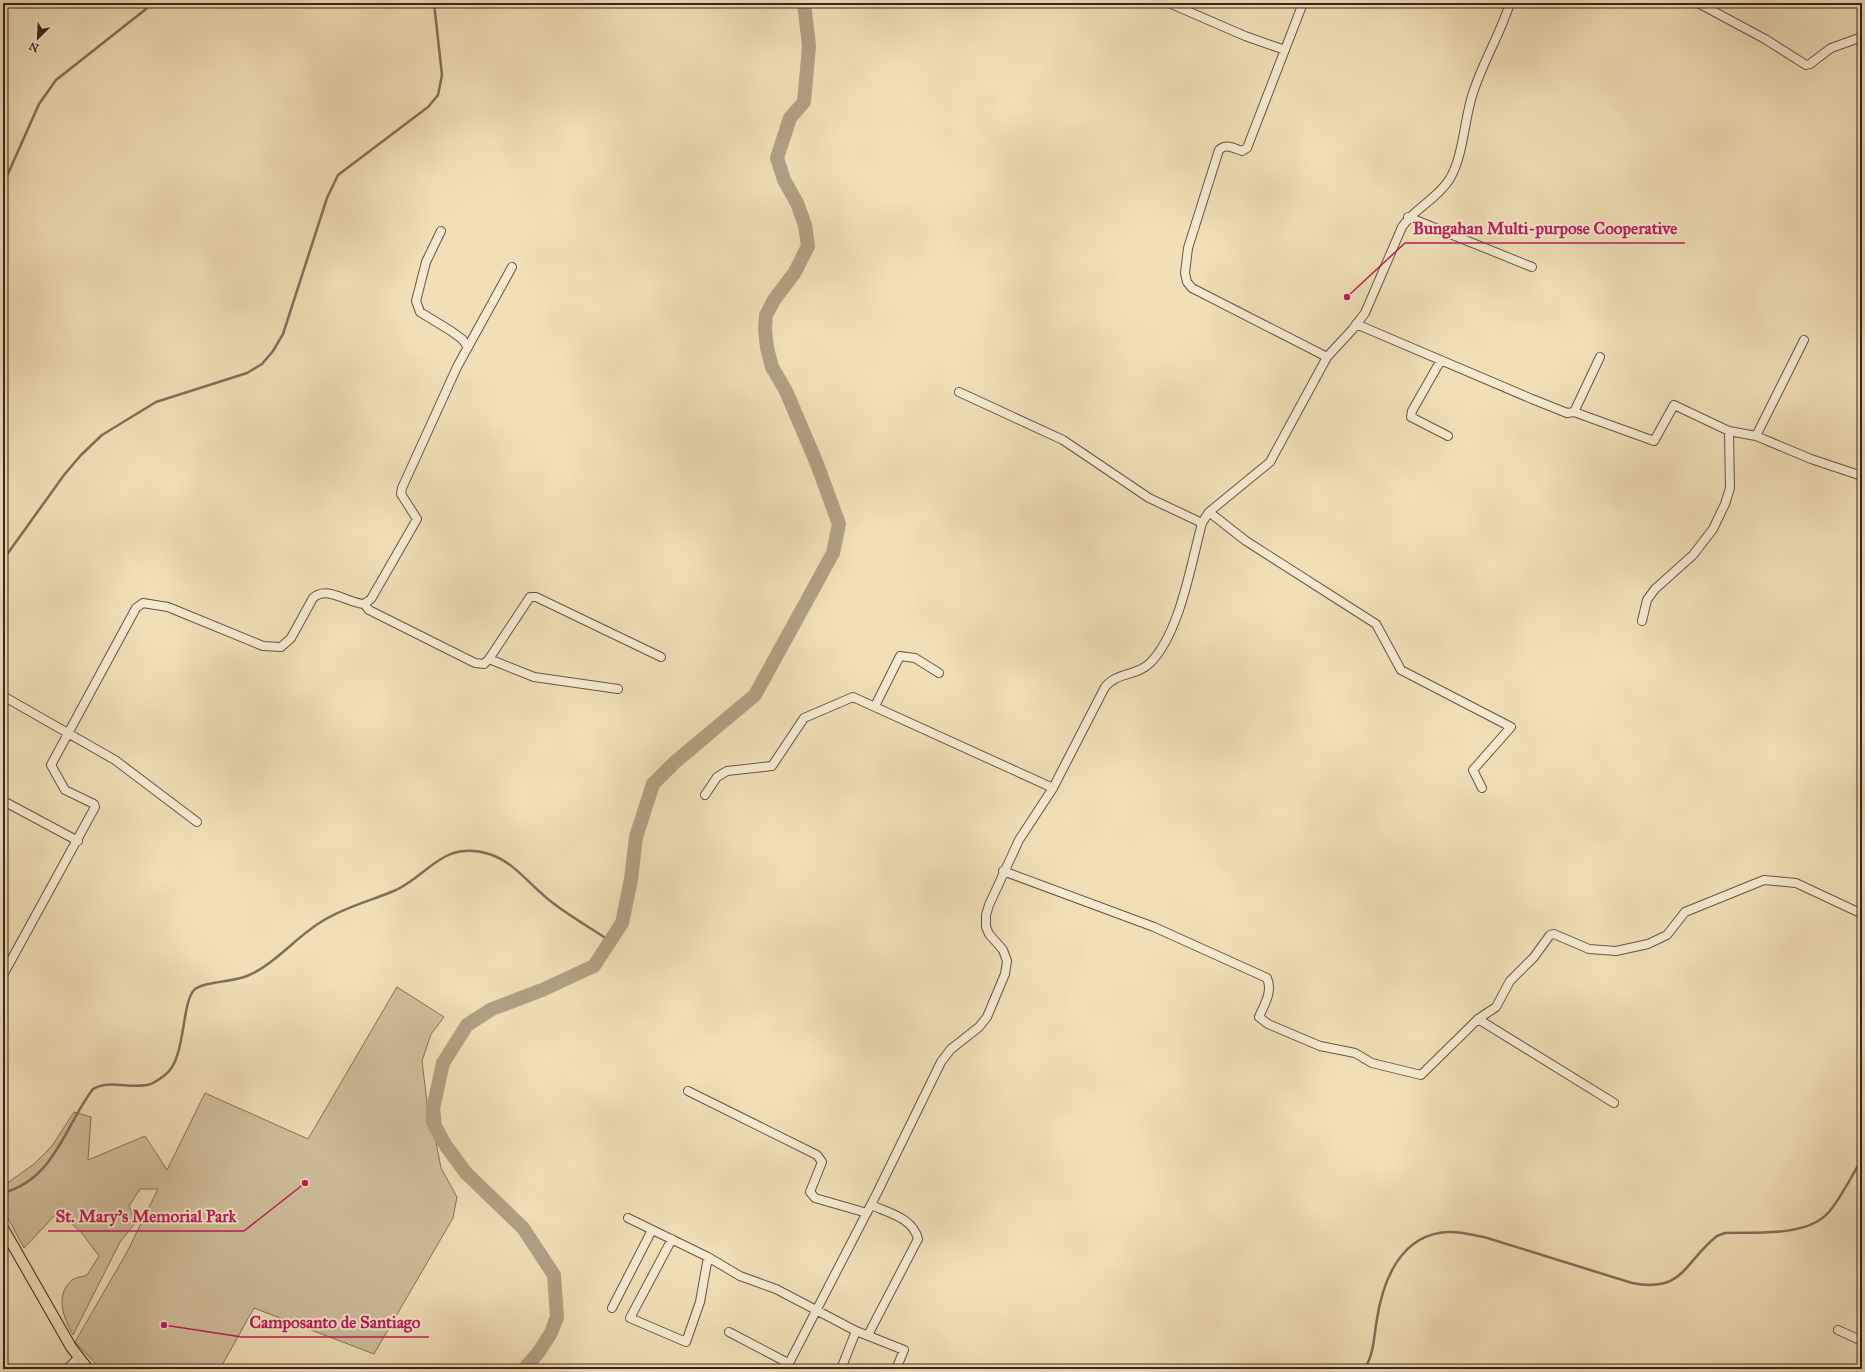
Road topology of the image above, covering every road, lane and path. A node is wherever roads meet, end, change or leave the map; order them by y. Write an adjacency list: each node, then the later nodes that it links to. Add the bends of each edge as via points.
1 (1169, 3): 6 (street, via 1245,36)
2 (1303, 3): 6 (street)
3 (1510, 3): 7 (street, via 1476,83 1452,173 1437,195)
4 (1698, 3): 5 (street, via 1765,39 1806,65 1831,48)
5 (1862, 37)
6 (1285, 50): 14 (street, via 1246,148 1242,151 1227,146 1219,150 1188,248 1185,272 1187,282 1192,288)
7 (1408, 217): 10 (street); 11 (street, via 1365,313)
8 (441, 231): 13 (street, via 426,262 416,300 420,312 462,339)
9 (512, 267): 13 (street)
10 (1532, 267)
11 (1356, 324): 14 (street); 16 (street)
12 (1804, 340): 21 (street)
13 (468, 347): 25 (street, via 402,488 401,494 417,519 371,599)
14 (1327, 357): 23 (street, via 1270,462)
15 (1600, 357): 18 (street)
16 (1441, 360): 18 (street, via 1567,413); 20 (street, via 1410,417)
17 (960, 392): 24 (street, via 1062,440 1149,498)
18 (1574, 412): 19 (street, via 1654,441 1674,405)
19 (1729, 430): 21 (street); 26 (street, via 1730,488 1725,504 1712,529 1693,556 1655,589 1647,600)
20 (1448, 436)
21 (1756, 436): 22 (street)
22 (1862, 476)
23 (1209, 512): 24 (street); 35 (street, via 1246,541 1376,624 1401,670 1511,727 1473,770)
24 (1202, 524): 34 (street, via 1179,611 1165,642 1149,664 1117,677 1105,687)
25 (364, 604): 28 (street, via 369,610 475,663 484,664); 33 (street, via 357,604 324,592 318,593 291,638 281,647 263,646 168,607 143,603 136,608)
26 (1642, 621)
27 (661, 657): 28 (street, via 536,597 530,597)
28 (489, 659): 30 (street, via 530,676)
29 (939, 673): 32 (street, via 915,658 900,656)
30 (618, 689)
31 (3, 696): 33 (street)
32 (875, 706): 34 (street); 36 (street, via 853,697 804,718 772,766 727,771 717,777)
33 (69, 732): 38 (street, via 115,760); 39 (street, via 51,765 65,790 95,805)
34 (1054, 788): 40 (street, via 1018,840)
35 (1482, 788)
36 (705, 795)
37 (7, 804): 39 (street)
38 (198, 822)
39 (78, 841): 42 (street)
40 (1003, 871): 43 (street, via 1154,927 1267,978 1269,991 1259,1017 1268,1024 1320,1046 1355,1053 1372,1063 1421,1075); 46 (street, via 986,915 986,927 1006,956 1005,974 984,1022 951,1049 941,1062)
41 (1858, 912): 43 (street, via 1796,883 1764,880 1685,912 1667,935 1648,944 1616,951 1590,949 1560,936 1550,935 1534,957 1510,981 1496,1007)
42 (3, 975)
43 (1478, 1019): 45 (street)
44 (688, 1091): 47 (street, via 818,1155 822,1162 810,1192 815,1198)
45 (1614, 1103)
46 (871, 1205): 47 (street); 58 (street, via 907,1221 917,1232 918,1239)
47 (867, 1213): 54 (street)
48 (628, 1218): 50 (street)
49 (3, 1228): 60 (main road)
50 (652, 1230): 51 (street); 53 (street)
51 (672, 1240): 52 (street); 52 (street, via 630,1318 686,1342 700,1302)
52 (708, 1257): 54 (street, via 740,1276)
53 (612, 1308)
54 (816, 1309): 56 (street); 61 (street)
55 (1838, 1330): 59 (street)
56 (856, 1331): 58 (street); 64 (street)
57 (729, 1332): 61 (street)
58 (868, 1336): 65 (street, via 904,1350)
59 (1862, 1341)
60 (78, 1358): 62 (street); 63 (main road)
61 (787, 1366)
62 (67, 1369)
63 (88, 1369)
64 (841, 1369)
65 (896, 1369)

